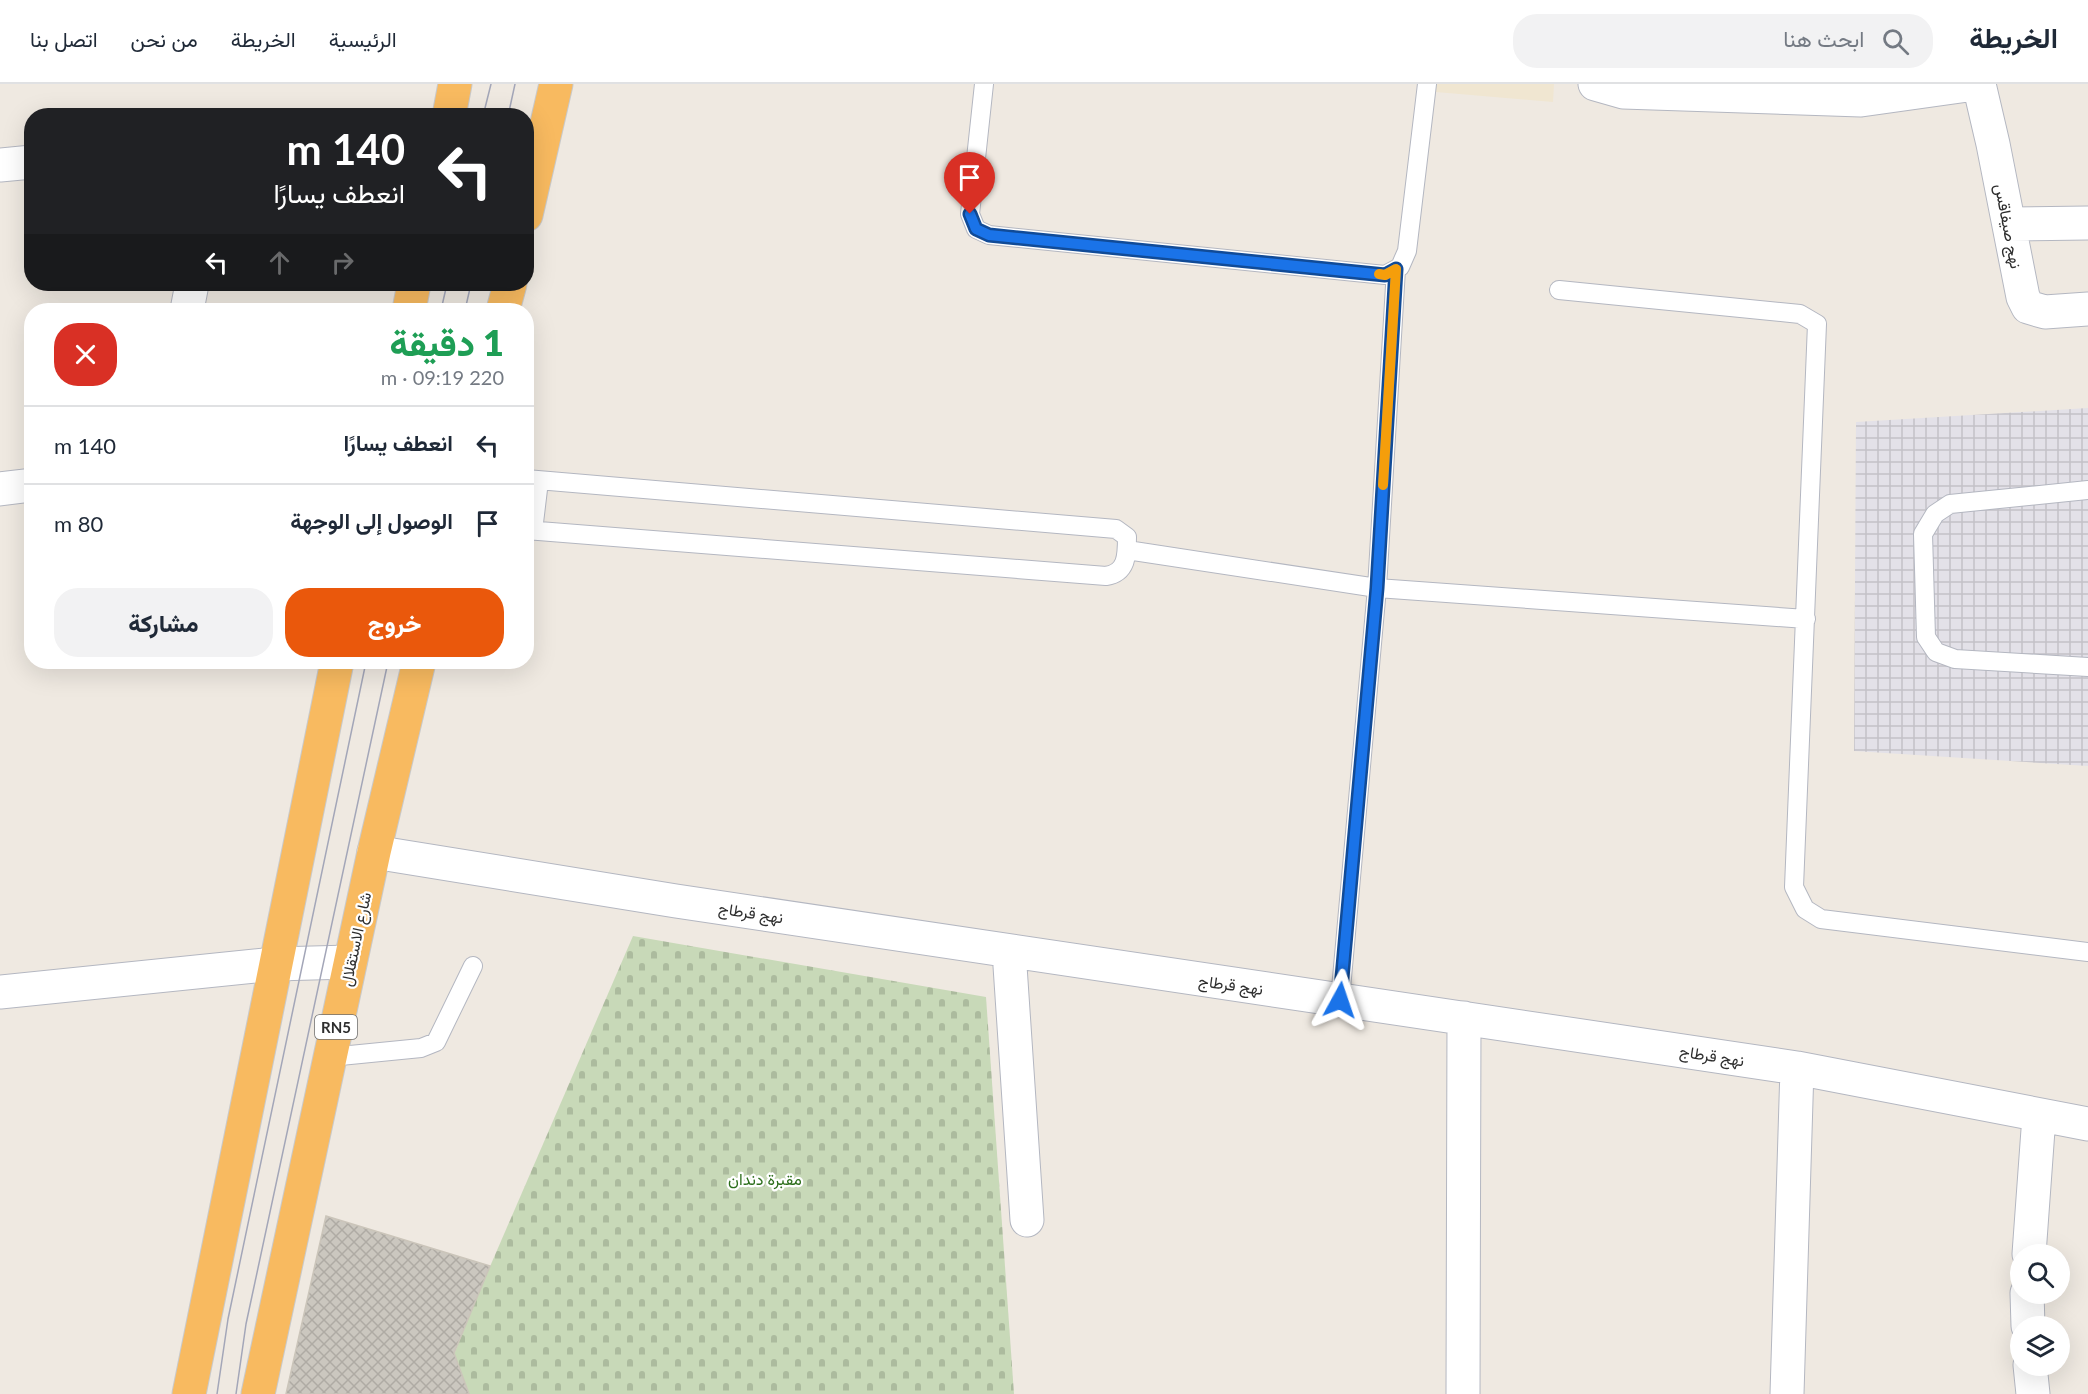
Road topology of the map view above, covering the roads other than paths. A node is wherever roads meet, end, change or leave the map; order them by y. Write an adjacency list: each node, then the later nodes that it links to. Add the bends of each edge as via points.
1 (455, 84): 7 (highway)
2 (555, 84): 8 (highway)
3 (984, 84): 13 (lane, via 970,214 976,229 989,235 1385,275)
4 (1426, 84): 13 (lane, via 1407,251)
5 (1595, 84): 6 (street, نهج صيفاقس, via 1623,92 1861,100)
6 (1977, 84): 12 (street, نهج صيفاقس)
7 (450, 108)
8 (534, 152)
9 (24, 163): 10 (street)
10 (0, 165)
11 (2088, 223): 12 (street)
12 (2009, 224): 15 (street, نهج صيفاقس, via 2028,307 2044,312)
13 (1396, 269): 22 (lane)
14 (1559, 290): 23 (lane, via 1800,314 1817,324)
15 (2088, 309)
16 (534, 480): 21 (lane, via 1116,528 1127,537)
17 (24, 486): 18 (street)
18 (0, 489)
19 (2088, 490): 24 (lane, via 1950,504 1935,514 1923,534 1926,637 1936,652 1955,658)
20 (534, 531): 21 (lane, via 1106,576 1120,571)
21 (1127, 550): 22 (lane)
22 (1377, 588): 23 (lane); 34 (lane)
23 (1806, 619): 29 (lane, via 1794,887 1804,909 1821,919)
24 (2088, 667)
25 (336, 669): 31 (highway)
26 (418, 669): 27 (highway, شارع الاستقلال / RN5)
27 (374, 852): 28 (street, نهج قرطاج); 30 (highway, شارع الاستقلال / RN5)
28 (1009, 951): 34 (street, نهج قرطاج); 40 (street)
29 (2088, 952)
30 (350, 962): 31 (street); 36 (highway, شارع الاستقلال / RN5)
31 (275, 964): 33 (street); 43 (highway)
32 (473, 966): 36 (lane, via 436,1042 421,1048)
33 (0, 992)
34 (1340, 1000): 35 (street, نهج قرطاج)
35 (1464, 1018): 37 (street, نهج قرطاج); 45 (street)
36 (330, 1057): 44 (highway, شارع الاستقلال / RN5)
37 (1797, 1068): 38 (street, نهج قرطاج); 46 (street)
38 (2039, 1116): 39 (street, نهج قرطاج); 41 (street)
39 (2088, 1124)
40 (1027, 1220)
41 (2031, 1244)
42 (2031, 1376): 47 (street)
43 (189, 1394)
44 (258, 1394)
45 (1463, 1394)
46 (1786, 1394)
47 (2033, 1394)

